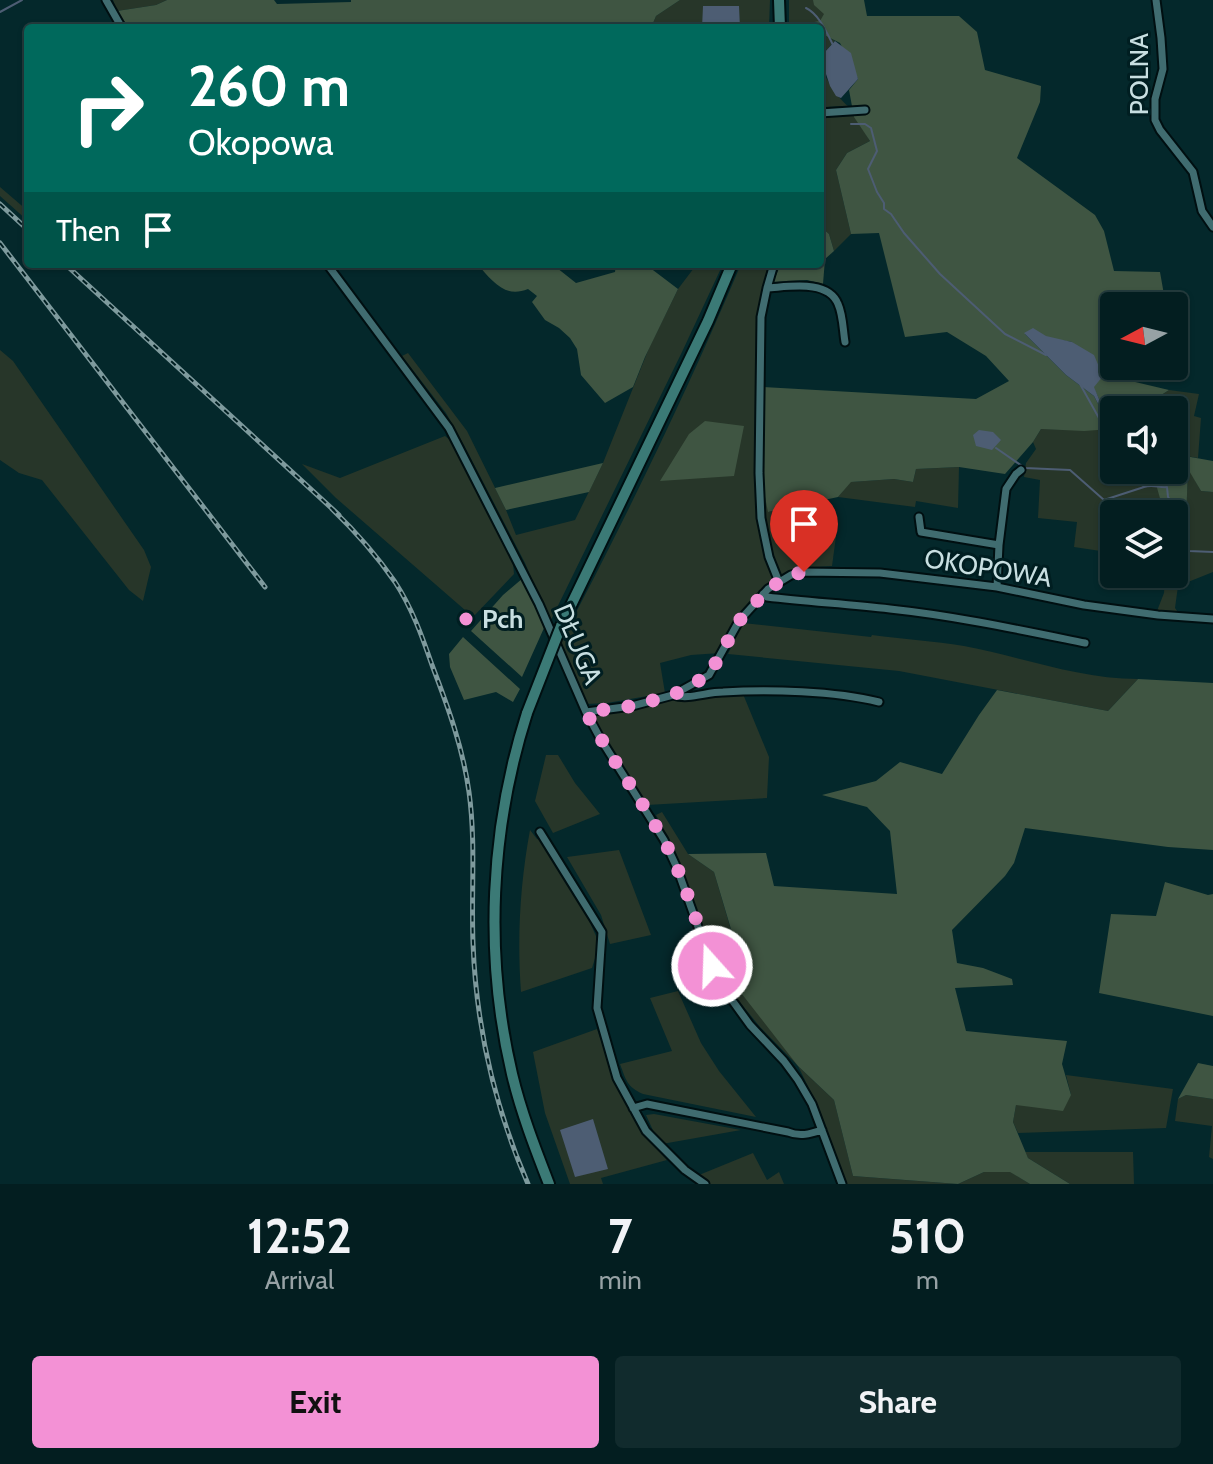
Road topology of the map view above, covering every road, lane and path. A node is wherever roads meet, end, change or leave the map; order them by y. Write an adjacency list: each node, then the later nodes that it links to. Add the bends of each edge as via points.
1 (106, 0): 4 (street)
2 (779, 0): 5 (main road)
3 (1156, 0): 8 (street, POLNA, via 1163,69 1155,120 1193,172 1202,211)
4 (120, 24)
5 (780, 24)
6 (865, 110): 7 (street)
7 (824, 113)
8 (1213, 227)
9 (330, 268): 24 (street, DŁUGA, via 449,428 539,604)
10 (730, 268): 28 (main road, bridge, via 561,626 527,713 510,776 495,888 501,1013 526,1125)
11 (773, 268): 12 (street)
12 (767, 288): 13 (street, via 818,287 832,294); 17 (street, via 759,387 761,518)
13 (845, 342)
14 (1021, 470): 16 (street, via 1006,489)
15 (919, 517): 16 (street, via 921,532)
16 (999, 545): 18 (street)
17 (779, 582): 18 (street, OKOPOWA, via 822,571); 19 (street, OKOPOWA)
18 (997, 587): 20 (street, OKOPOWA, via 1084,605)
19 (763, 594): 21 (street, via 999,625); 22 (street, OKOPOWA, via 739,621 709,675)
20 (1213, 619)
21 (1085, 643)
22 (673, 695): 23 (street, OKOPOWA, via 802,692); 24 (street, OKOPOWA)
23 (879, 702)
24 (586, 712): 27 (street, DŁUGA, via 664,840 712,966 750,1025 798,1080)
25 (540, 832): 26 (street, via 602,932 597,1008 617,1078)
26 (633, 1108): 27 (street, via 647,1104 796,1135); 29 (street, via 646,1131)
27 (822, 1130): 30 (street, DŁUGA)
28 (549, 1184)
29 (705, 1184)
30 (842, 1184)

